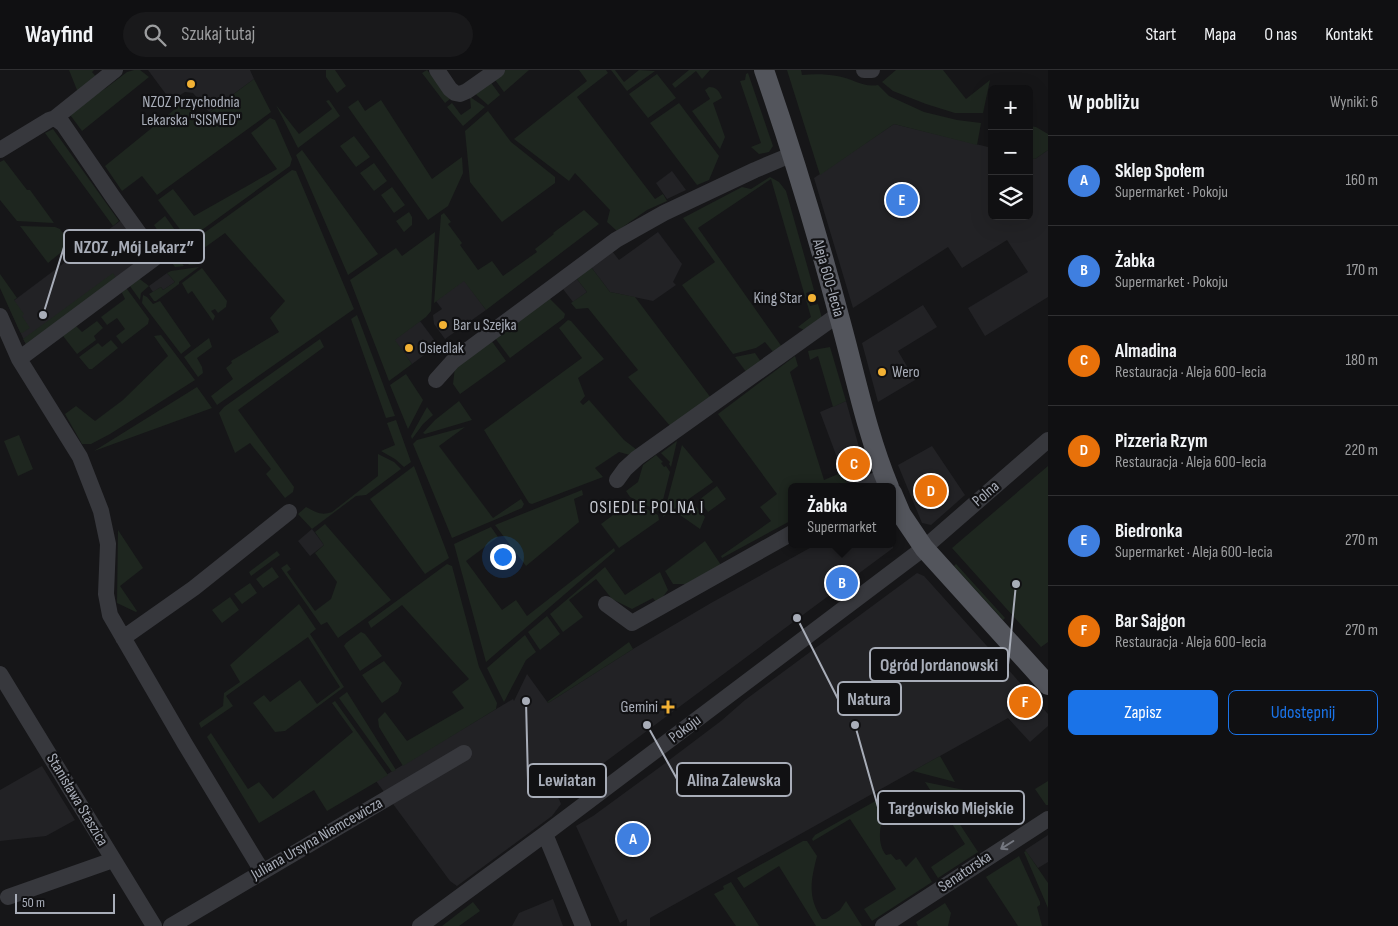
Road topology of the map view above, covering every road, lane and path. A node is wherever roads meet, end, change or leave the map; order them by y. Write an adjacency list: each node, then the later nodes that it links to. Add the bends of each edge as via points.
1 (115, 70): 7 (street)
2 (437, 70): 3 (street, via 450,89 460,94)
3 (497, 70)
4 (764, 70): 9 (main road, Aleja 600-lecia)
5 (864, 70): 6 (street)
6 (872, 70)
7 (55, 118): 8 (street); 12 (street, via 63,124 156,256)
8 (0, 150)
9 (793, 154): 10 (main road, Aleja 600-lecia); 13 (street, via 671,209 616,240 453,361)
10 (839, 314): 15 (street, via 636,458); 16 (main road, Aleja 600-lecia, via 872,440)
11 (0, 316): 12 (street)
12 (19, 359): 22 (street, via 80,458 101,511 108,544 106,594 110,615)
13 (436, 380)
14 (1048, 440): 20 (street, Polna)
15 (617, 480)
16 (888, 483)
17 (896, 502): 20 (main road, Aleja 600-lecia)
18 (290, 512): 22 (street, via 194,588)
19 (788, 535): 21 (street, via 632,624)
20 (924, 548): 24 (main road, Aleja 600-lecia); 27 (street, Pokoju)
21 (606, 604)
22 (123, 638): 29 (street)
23 (0, 674): 28 (street, Stanisława Staszica)
24 (1048, 685)
25 (464, 753): 29 (street, Juliana Ursyna Niemcewicza)
26 (1048, 819): 35 (street, Senatorska, one-way to 35)
27 (545, 834): 33 (street, Pokoju); 34 (street)
28 (113, 860): 30 (street); 31 (street, Stanisława Staszica)
29 (262, 871): 32 (street, Juliana Ursyna Niemcewicza)
30 (8, 897)
31 (154, 926)
32 (171, 926)
33 (420, 926)
34 (583, 926)
35 (883, 926)

